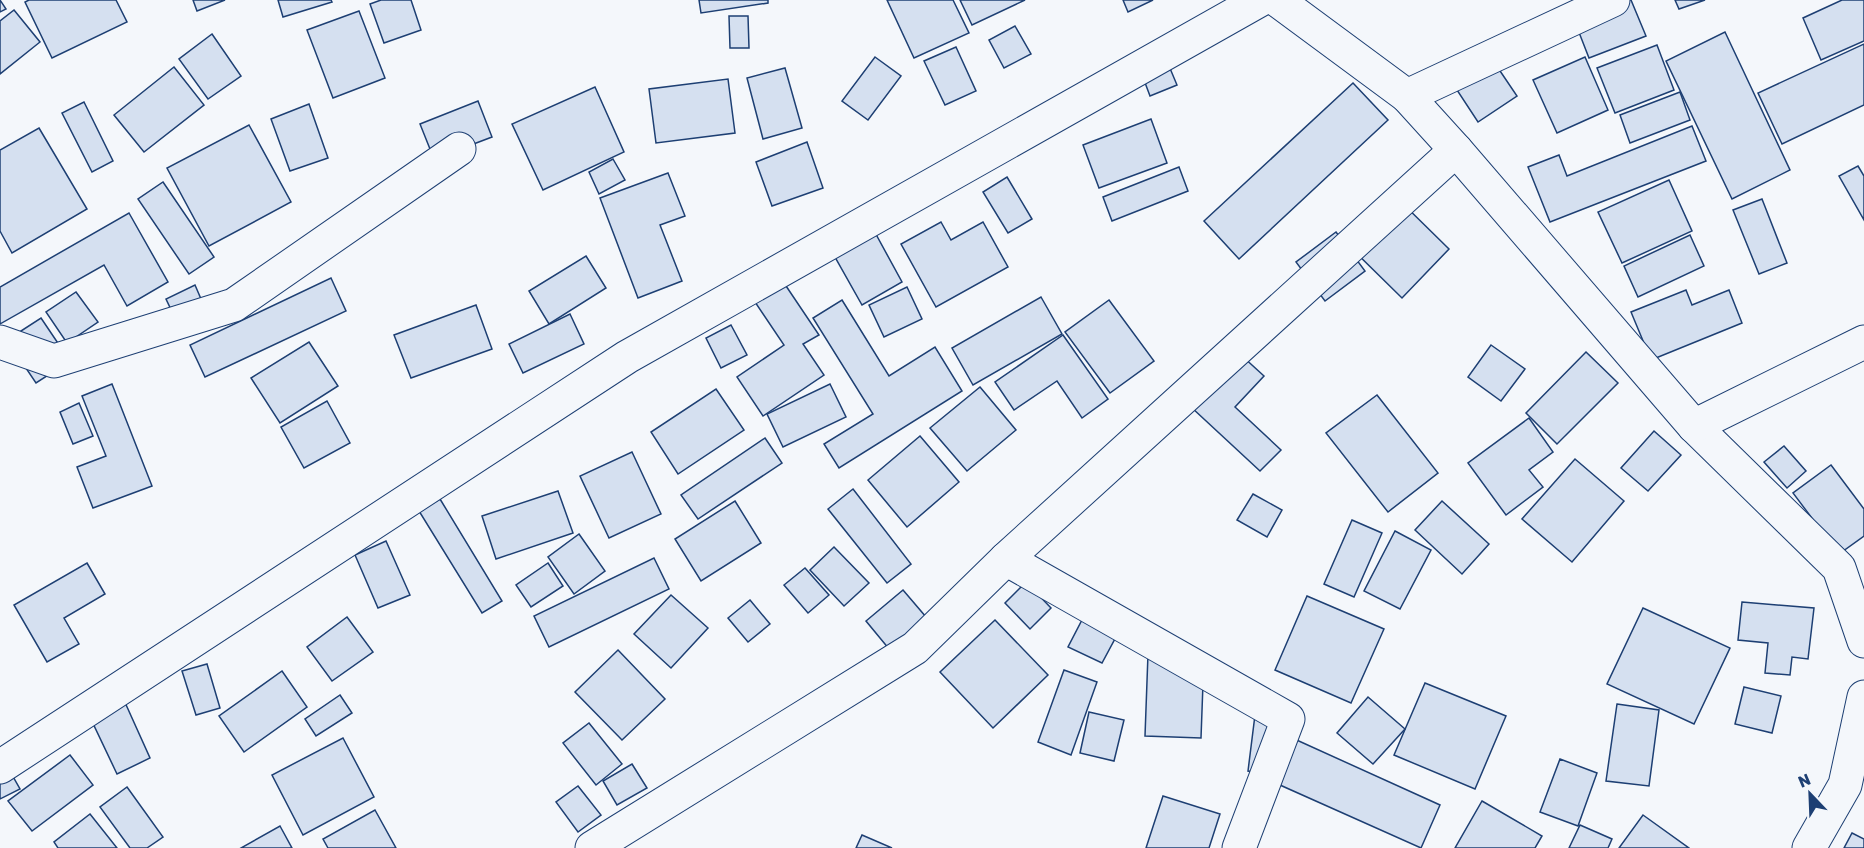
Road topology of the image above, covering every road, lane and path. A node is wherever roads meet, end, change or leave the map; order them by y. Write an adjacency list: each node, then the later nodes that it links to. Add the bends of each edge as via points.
1 (1260, 0): 13 (street, via 627,357)
2 (1277, 0): 4 (street)
3 (1613, 0): 4 (street)
4 (1407, 96): 6 (street)
5 (459, 149): 7 (street, via 234,305 54,361)
6 (1456, 150): 9 (street); 10 (street)
7 (0, 342)
8 (1864, 342): 9 (street)
9 (1694, 426): 11 (street, via 1839,568)
10 (1006, 560): 14 (street, via 915,648); 15 (street, via 1288,719)
11 (1864, 641)
12 (1864, 697): 16 (street, via 1845,785)
13 (0, 767)
14 (592, 848)
15 (1239, 848)
16 (1809, 848)

